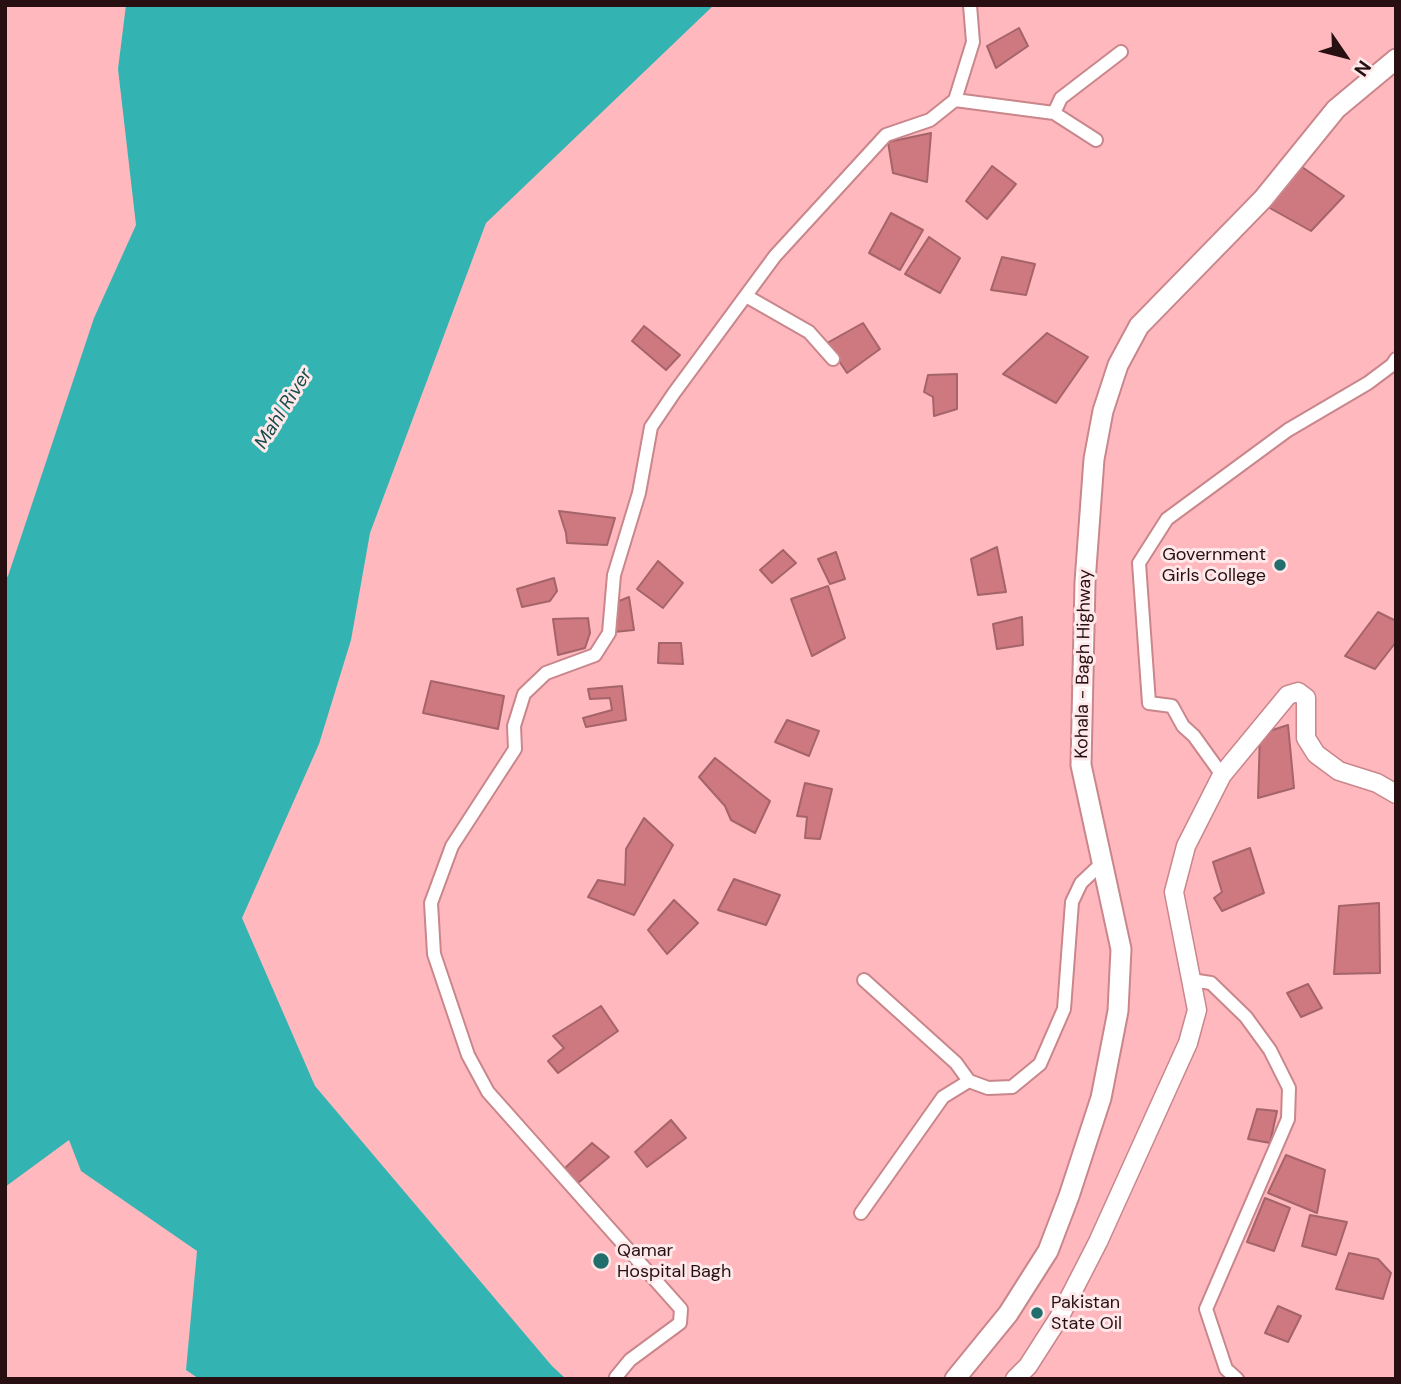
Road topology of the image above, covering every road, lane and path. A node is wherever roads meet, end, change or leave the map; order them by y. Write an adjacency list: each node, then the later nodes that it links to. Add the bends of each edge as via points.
1 (970, 5): 4 (street, via 973,42)
2 (1121, 52): 5 (street, via 1061,98)
3 (1396, 59): 12 (main road, Kohala - Bagh Highway, via 1336,109 1263,199 1139,326 1118,365 1094,459 1085,582 1081,765)
4 (956, 100): 5 (street); 7 (street, via 930,120 886,135 775,256)
5 (1054, 113): 6 (street)
6 (1096, 140)
7 (746, 296): 8 (street, via 809,332); 17 (street, via 651,427 639,493 614,575 609,633 595,655 546,673 524,694 514,726 515,749 452,846 431,903 434,954 468,1055 488,1092 681,1309 680,1323 630,1360)
8 (833, 359)
9 (1396, 359): 10 (street, via 1376,377 1288,430 1167,519 1139,563 1149,703 1172,706)
10 (1222, 775): 11 (main road, via 1288,695 1298,692 1306,698 1306,738 1316,754 1339,771); 13 (main road, via 1186,846 1174,892)
11 (1396, 794)
12 (1102, 863): 15 (street, via 1082,883 1072,902 1064,1009 1040,1064 1012,1087 988,1088); 18 (main road, Kohala - Bagh Highway, via 1121,949 1118,1011 1101,1098 1048,1251 1008,1314)
13 (1191, 979): 19 (main road, via 1197,1010 1177,1068 1060,1316); 20 (street, via 1212,983 1246,1017 1289,1088 1288,1119 1206,1309 1226,1369)
14 (864, 980): 15 (street, via 956,1063)
15 (969, 1081): 16 (street, via 943,1097)
16 (861, 1213)
17 (617, 1379)
18 (955, 1379)
19 (1015, 1379)
20 (1237, 1379)

